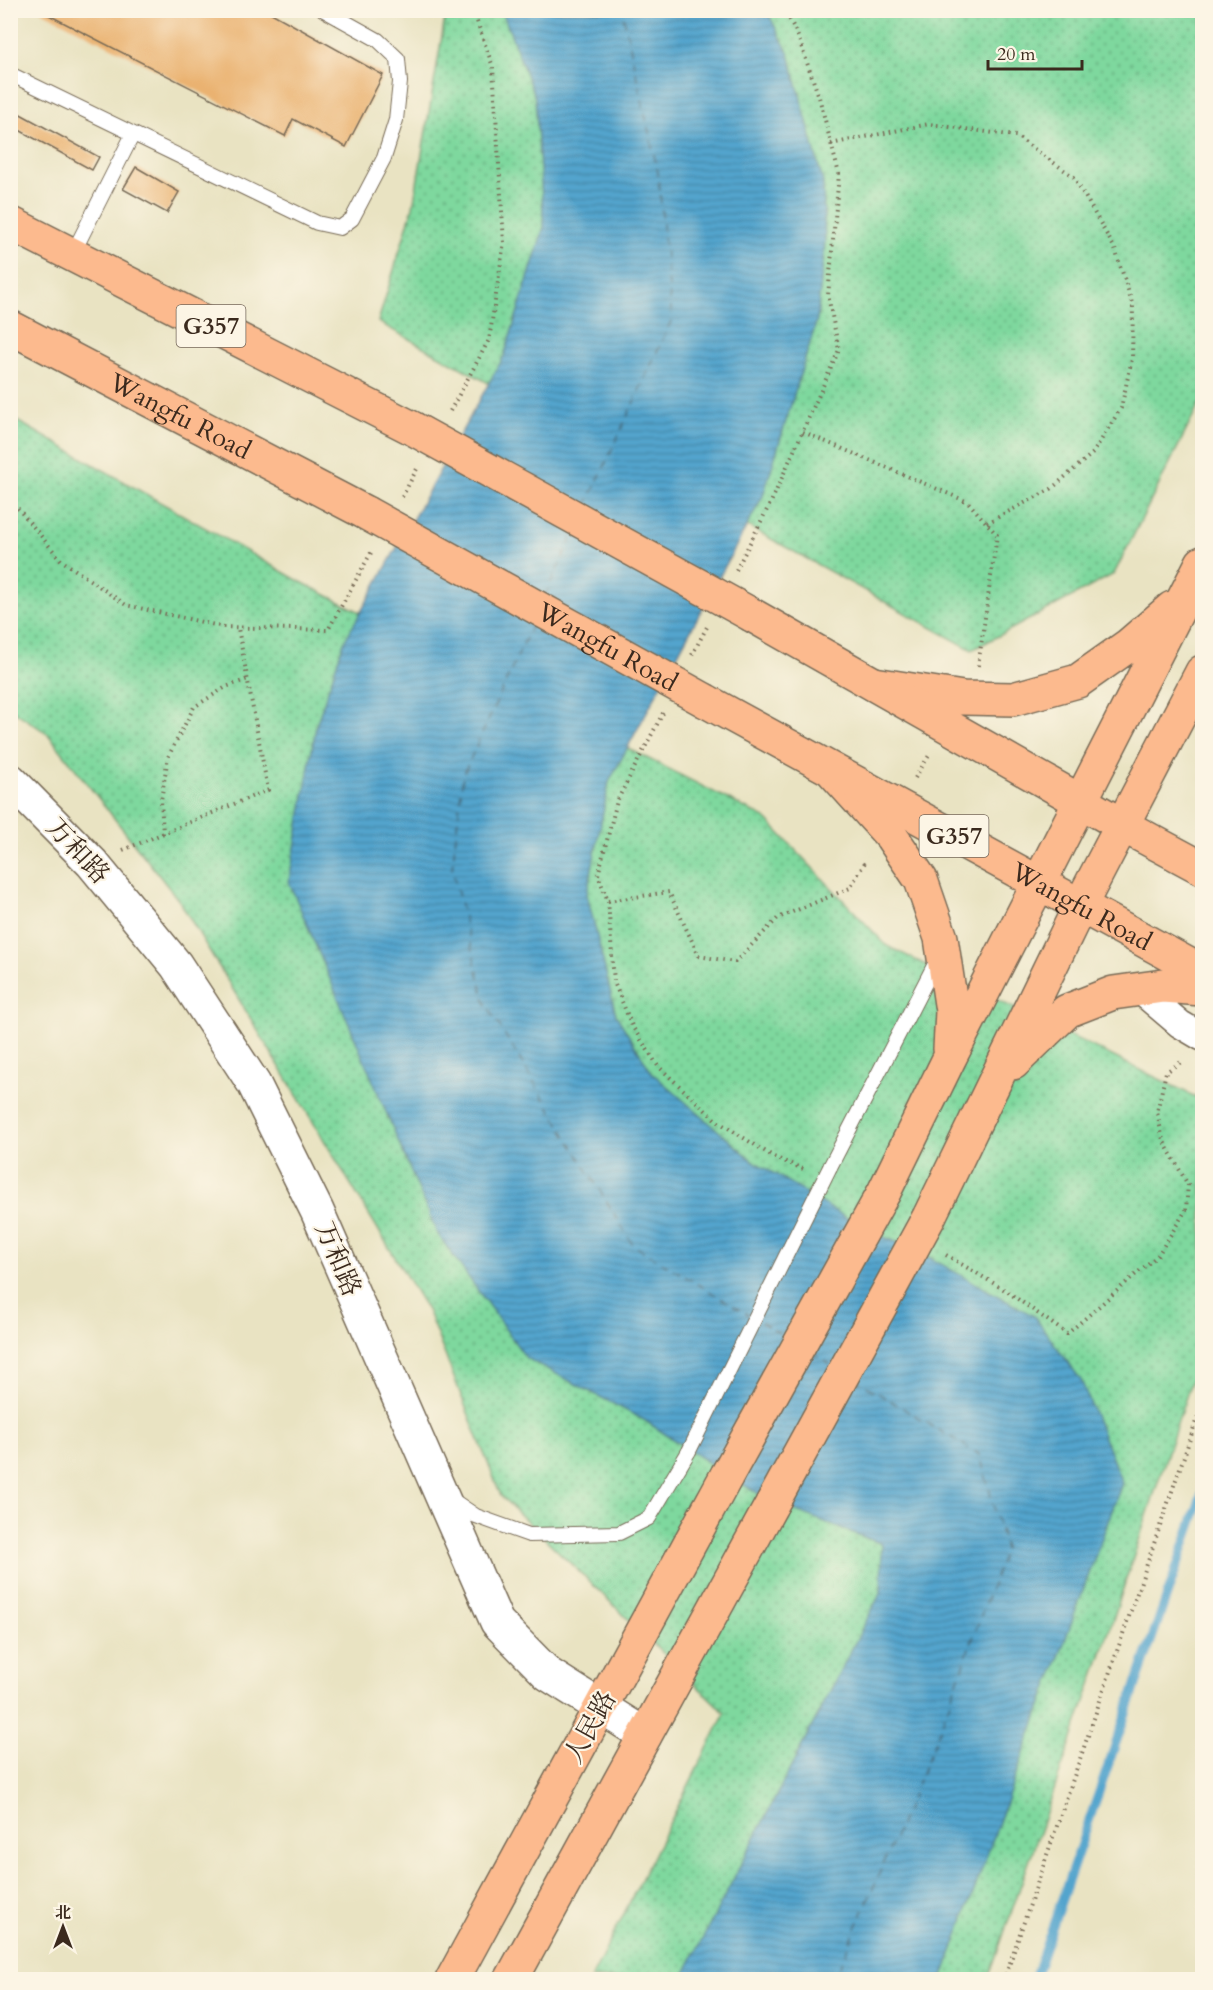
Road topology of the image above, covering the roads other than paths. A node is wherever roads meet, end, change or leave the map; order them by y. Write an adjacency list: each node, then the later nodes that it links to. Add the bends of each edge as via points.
1 (324, 10): 3 (lane, via 378,40 398,59 400,82 396,120 384,158 352,219 339,228 318,223)
2 (11, 77): 3 (lane)
3 (134, 134): 5 (lane)
4 (10, 224): 5 (main road, G357)
5 (72, 255): 10 (main road, G357, bridge, via 412,428)
6 (10, 327): 13 (main road, Wangfu Road / G357, bridge, via 366,513 831,769)
7 (1203, 563): 8 (main road, 人民路)
8 (1185, 597): 10 (main road, via 1129,645 1078,681 1013,699 963,698); 12 (main road, 人民路)
9 (1203, 672): 14 (main road, 人民路)
10 (872, 684): 12 (main road, G357)
11 (10, 780): 25 (street, 万和路, via 92,863 176,965 254,1084 317,1211)
12 (1080, 801): 14 (main road, G357); 16 (main road, 人民路)
13 (892, 818): 16 (main road, Wangfu Road / G357); 18 (main road, via 921,880)
14 (1122, 825): 15 (main road, G357); 17 (main road, 人民路)
15 (1203, 868)
16 (1039, 882): 17 (main road, Wangfu Road / G357); 23 (main road, 人民路)
17 (1081, 904): 19 (main road, Wangfu Road / G357); 24 (main road, 人民路)
18 (942, 950): 23 (main road, via 952,1011); 25 (lane, bridge, via 689,1450 649,1518 619,1533 529,1535 476,1516)
19 (1203, 972)
20 (1203, 989): 21 (main road, via 1163,986)
21 (1140, 990): 22 (street, via 1180,1024); 24 (main road, via 1113,993 1067,1011)
22 (1203, 1037)
23 (949, 1059): 26 (main road, 人民路, bridge, via 884,1192)
24 (996, 1079): 27 (main road, 人民路, bridge, via 929,1217)
25 (438, 1490): 26 (street, 万和路, via 497,1622 548,1674)
26 (600, 1708): 27 (street, 万和路); 28 (main road, 人民路)
27 (645, 1735): 29 (main road, 人民路)
28 (452, 1980)
29 (511, 1980)

